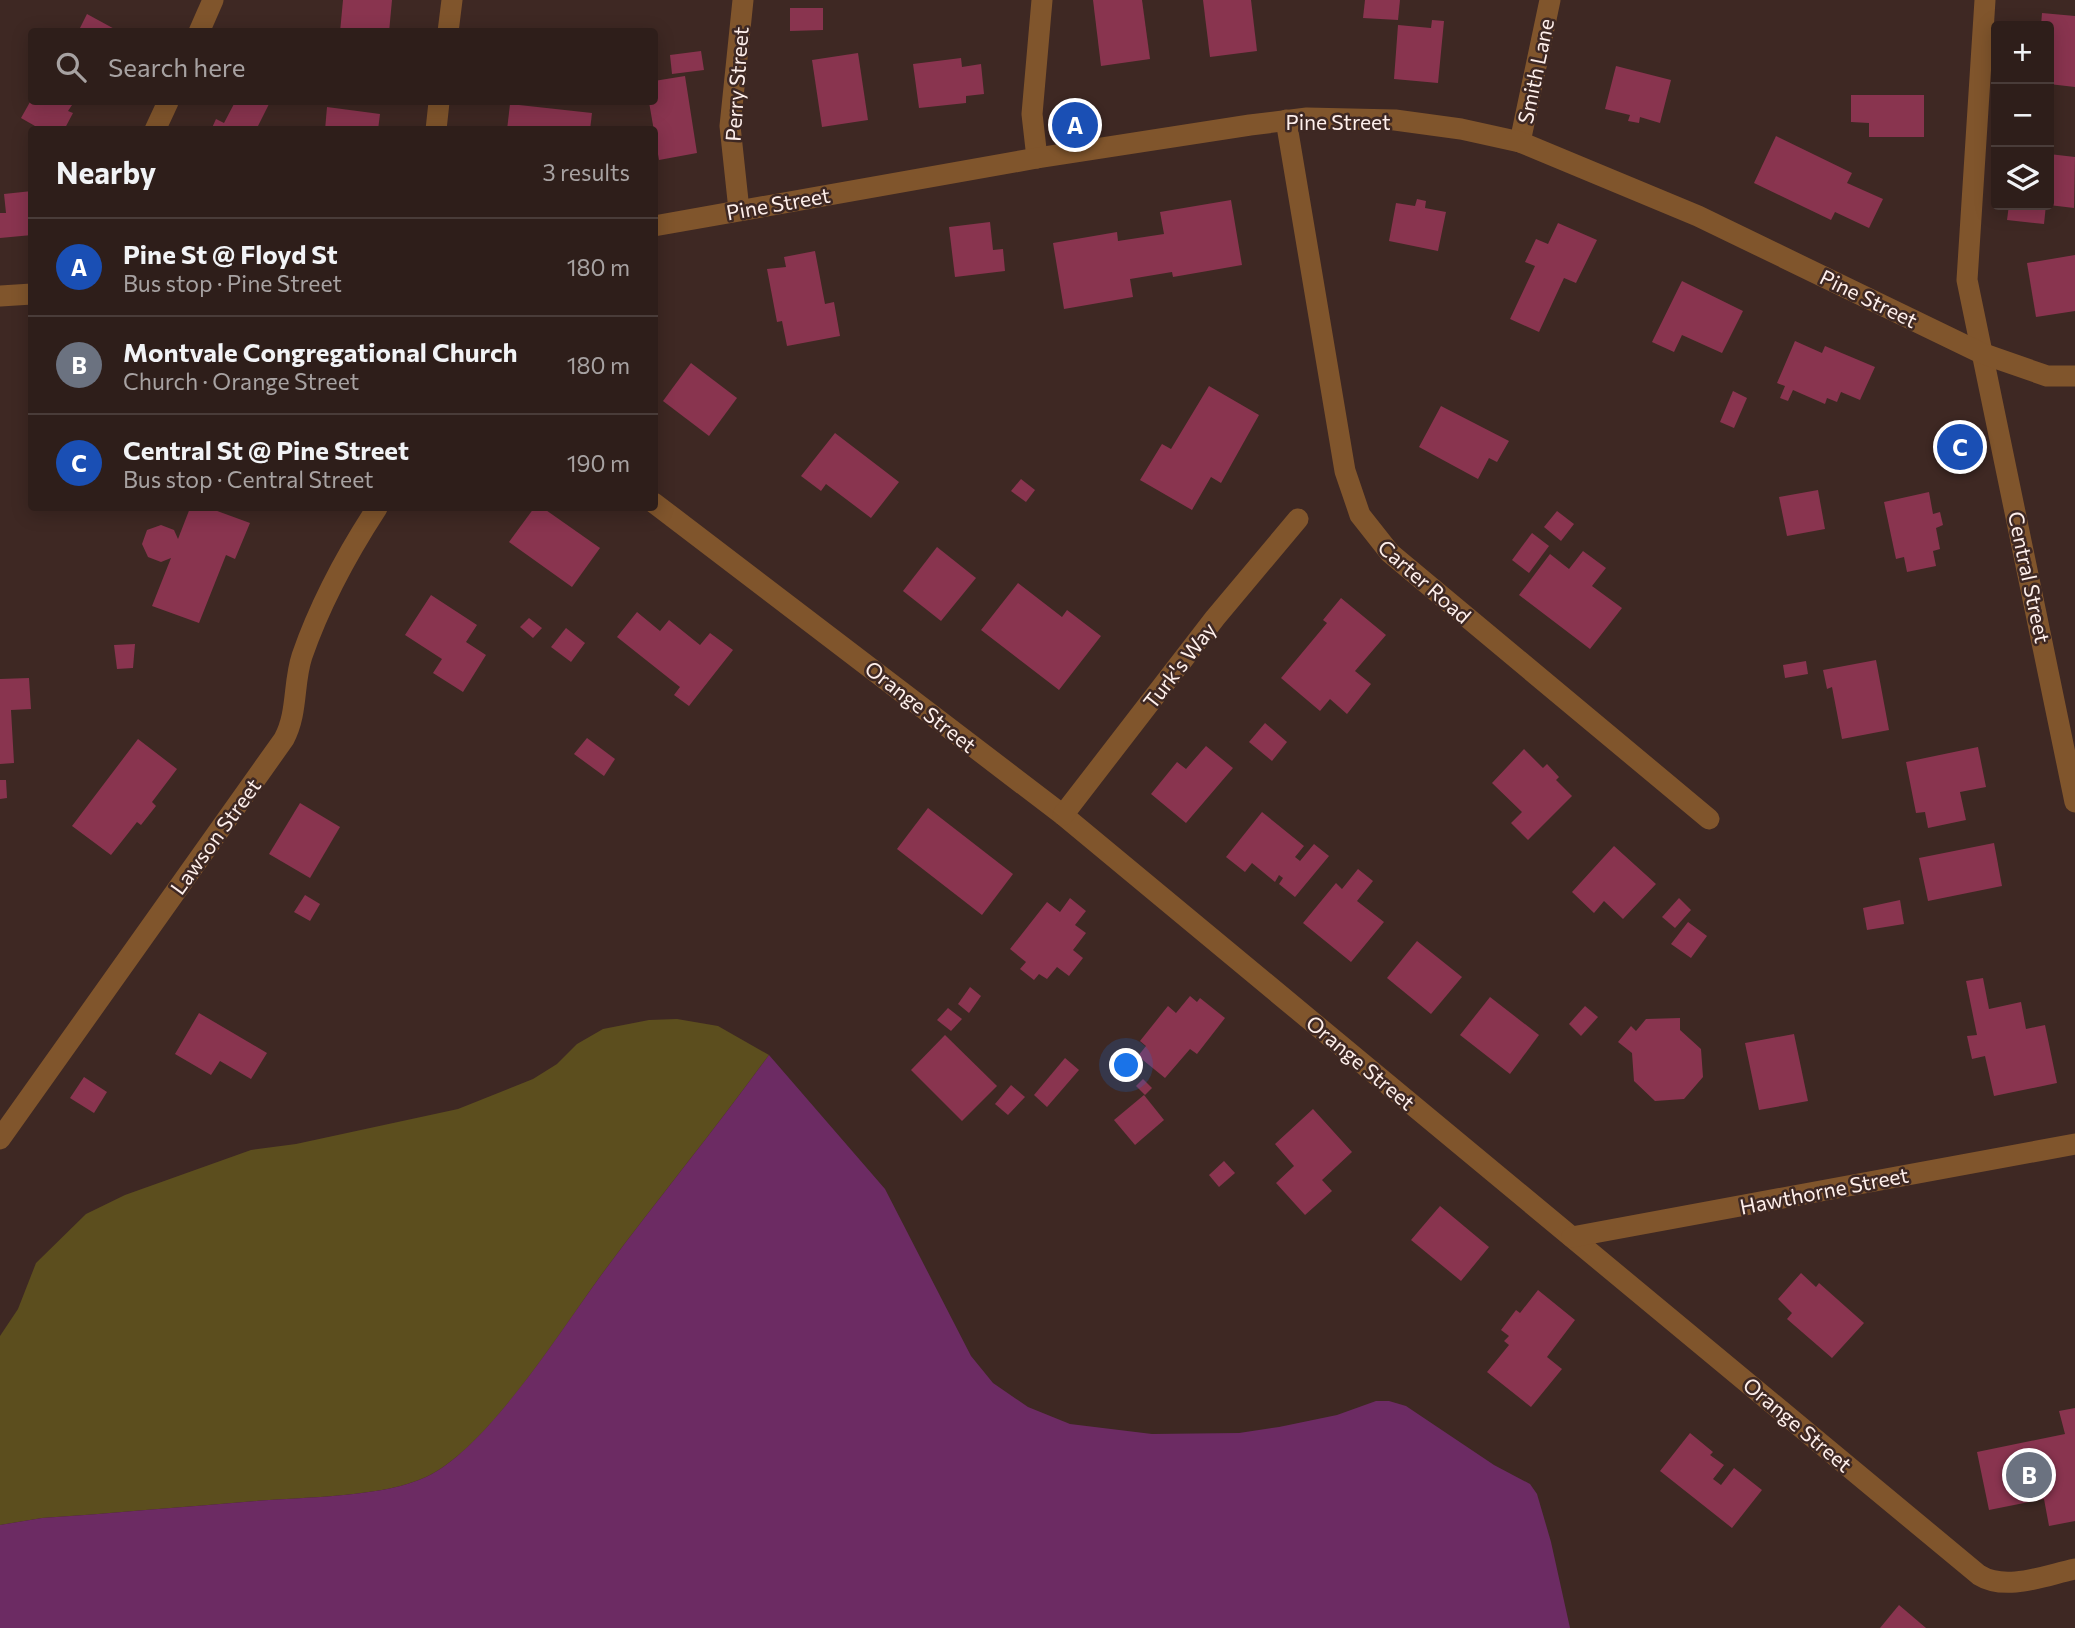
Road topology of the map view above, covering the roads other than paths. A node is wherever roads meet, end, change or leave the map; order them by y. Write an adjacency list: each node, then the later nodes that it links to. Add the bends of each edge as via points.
1 (214, 0): 7 (street)
2 (452, 0): 8 (street)
3 (743, 0): 16 (street, Perry Street, via 730,126)
4 (1042, 0): 15 (street, via 1032,114)
5 (1550, 0): 14 (street, Smith Lane)
6 (1985, 0): 20 (street, Central Street, via 1966,265)
7 (201, 28)
8 (448, 28)
9 (167, 105): 12 (street)
10 (439, 105): 13 (street)
11 (1286, 120): 14 (street, Pine Street, via 1395,120); 15 (street, Pine Street); 27 (street, Carter Road, via 1345,471 1360,515 1390,553)
12 (157, 126)
13 (436, 126)
14 (1520, 142): 20 (street, Pine Street, via 1698,216)
15 (1037, 158): 16 (street, Pine Street)
16 (739, 210): 17 (street, Pine Street)
17 (658, 225)
18 (28, 294): 19 (street)
19 (0, 296)
20 (1981, 354): 21 (street, Pine Street, via 2047,376); 25 (street, Central Street)
21 (2075, 376)
22 (658, 506): 26 (street, Orange Street)
23 (374, 511): 28 (street, Lawson Street, via 318,613 300,664 293,717 284,739)
24 (1298, 519): 26 (street, Turk's Way)
25 (2075, 802)
26 (1063, 815): 30 (street, Orange Street)
27 (1709, 819)
28 (0, 1139)
29 (2075, 1144): 30 (street, Hawthorne Street)
30 (1572, 1237): 31 (street, Orange Street, via 1989,1581 2007,1583)
31 (2075, 1569)

